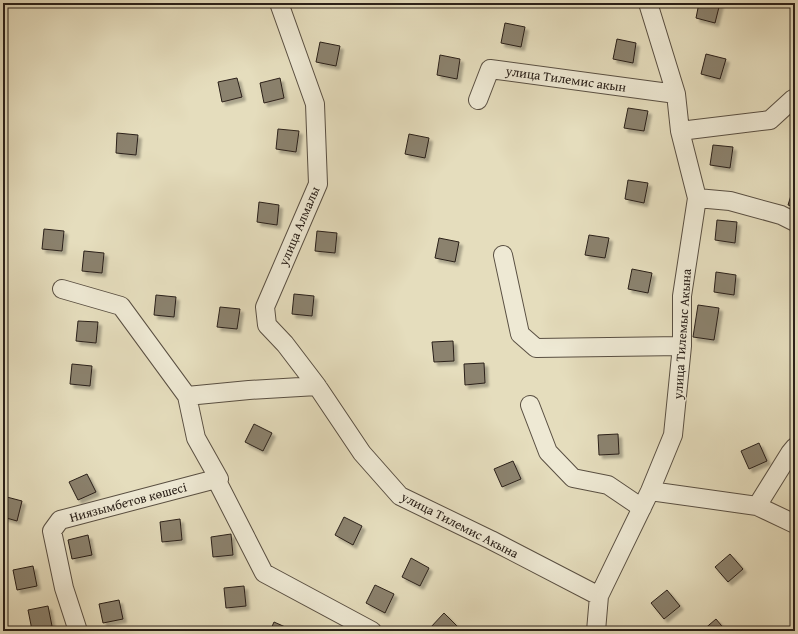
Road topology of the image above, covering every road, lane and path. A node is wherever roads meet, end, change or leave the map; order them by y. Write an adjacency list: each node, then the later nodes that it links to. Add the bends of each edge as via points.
1 (279, 3): 12 (street, улица Алмалы, via 315,104 318,184 265,307 267,325)
2 (648, 3): 3 (street, улица Тилемыс Акына)
3 (676, 94): 5 (street, улица Тилемис акын, via 490,69); 6 (street, улица Тилемыс Акына)
4 (795, 99): 6 (street, via 770,120)
5 (478, 100)
6 (680, 131): 7 (street, улица Тилемыс Акына)
7 (697, 198): 8 (street, via 730,201 781,215); 11 (street, улица Тилемыс Акына, via 682,296)
8 (795, 222)
9 (503, 255): 11 (street, via 520,334 536,348)
10 (62, 289): 13 (street, via 121,306)
11 (682, 346): 17 (street, улица Тилемыс Акына, via 673,435)
12 (317, 386): 13 (street); 21 (street, улица Тилемис Акына, via 362,453 400,496)
13 (187, 396): 16 (street, via 196,438 219,479)
14 (530, 405): 19 (street, via 548,452 573,478 608,485)
15 (795, 447): 18 (street)
16 (216, 479): 22 (street, Ниязымбетов көшесі, via 60,520 52,531 64,588); 23 (street, via 264,573)
17 (650, 491): 18 (street); 19 (street, улица Тилемыс Акына)
18 (757, 506): 20 (street)
19 (642, 508): 21 (street, улица Тилемыс Акына)
20 (795, 524)
21 (599, 596): 24 (street, улица Тилемыс Акына)
22 (78, 631)
23 (372, 631)
24 (596, 631)

